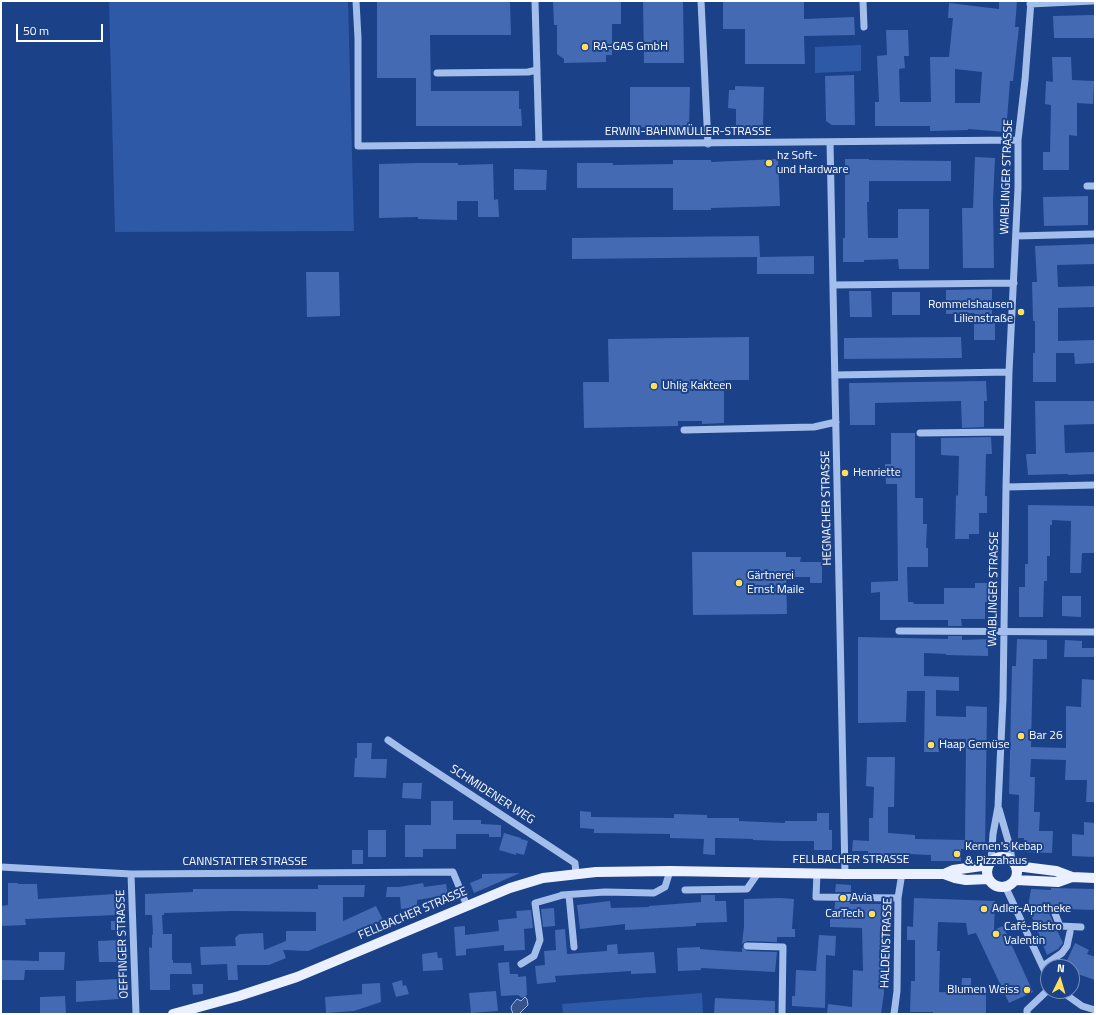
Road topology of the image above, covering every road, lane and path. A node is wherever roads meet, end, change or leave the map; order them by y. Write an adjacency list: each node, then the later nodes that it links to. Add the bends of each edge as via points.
1 (356, 1): 12 (street, ERWIN-BAHNMÜLLER-STRASSE, via 358,146)
2 (535, 1): 8 (street)
3 (702, 1): 13 (street)
4 (863, 1): 7 (street)
5 (1093, 1): 6 (street)
6 (1031, 2): 10 (street, WAIBLINGER STRASSE)
7 (864, 27)
8 (537, 70): 9 (street); 12 (street)
9 (437, 73)
10 (1018, 140): 11 (street, ERWIN-BAHNMÜLLER-STRASSE); 17 (street, WAIBLINGER STRASSE)
11 (830, 142): 13 (street, ERWIN-BAHNMÜLLER-STRASSE); 19 (street, HEGNACHER STRASSE)
12 (539, 144): 13 (street, ERWIN-BAHNMÜLLER-STRASSE)
13 (708, 144)
14 (1087, 186): 15 (street)
15 (1095, 186)
16 (1095, 234): 17 (street)
17 (1016, 236): 18 (street, WAIBLINGER STRASSE)
18 (1014, 283): 19 (street); 20 (street, WAIBLINGER STRASSE)
19 (834, 285): 21 (street, HEGNACHER STRASSE)
20 (1009, 372): 21 (street); 24 (street, WAIBLINGER STRASSE)
21 (835, 375): 22 (street, HEGNACHER STRASSE)
22 (836, 422): 23 (street, via 814,427); 42 (street, HEGNACHER STRASSE)
23 (684, 430)
24 (1007, 432): 25 (street); 27 (street, WAIBLINGER STRASSE)
25 (920, 433)
26 (1095, 485): 27 (street)
27 (1006, 487): 29 (street, WAIBLINGER STRASSE)
28 (899, 631): 29 (street)
29 (1004, 631): 30 (street); 32 (street, WAIBLINGER STRASSE)
30 (1095, 632)
31 (388, 740): 37 (street, SCHMIDENER WEG, via 575,863)
32 (998, 806): 33 (street, WAIBLINGER STRASSE); 34 (street, WAIBLINGER STRASSE)
33 (990, 863): 34 (main road, via 1006,857); 43 (main road, FELLBACHER STRASSE); 46 (main road)
34 (1014, 863): 44 (main road, via 1056,871); 47 (main road, via 1018,873)
35 (1, 867): 40 (street, CANNSTATTER STRASSE)
36 (670, 871): 37 (main road, FELLBACHER STRASSE); 38 (main road, FELLBACHER STRASSE); 50 (street, via 666,887 654,893 605,892)
37 (576, 873): 52 (main road, FELLBACHER STRASSE, via 543,878 510,888)
38 (758, 873): 41 (main road, FELLBACHER STRASSE); 49 (street, via 748,889)
39 (902, 873): 42 (main road, FELLBACHER STRASSE); 43 (main road, FELLBACHER STRASSE); 51 (street, HALDENSTRASSE)
40 (131, 874): 52 (street, CANNSTATTER STRASSE, via 453,872); 64 (street, OEFFINGER STRASSE)
41 (817, 874): 42 (main road, FELLBACHER STRASSE); 51 (street, via 816,897)
42 (845, 874)
43 (944, 874): 46 (main road, FELLBACHER STRASSE, via 966,880)
44 (1072, 877): 45 (main road); 47 (main road, via 1058,882)
45 (1095, 878)
46 (988, 879): 48 (main road, via 999,888)
47 (1016, 880): 48 (main road)
48 (1006, 888): 59 (street)
49 (685, 890)
50 (565, 895): 57 (street); 60 (street, via 535,903 540,940 534,956)
51 (898, 898): 67 (street, HALDENSTRASSE, via 897,991)
52 (467, 906): 65 (main road, FELLBACHER STRASSE, via 297,977)
53 (1054, 911): 54 (street, via 1060,926)
54 (1081, 927)
55 (1070, 932): 58 (street, via 1067,946)
56 (747, 946): 66 (street, via 783,947)
57 (574, 947)
58 (1053, 959)
59 (1040, 960)
60 (521, 964)
61 (1040, 998): 68 (street, via 1027,1010)
62 (1072, 999): 63 (street, via 1082,1006)
63 (1095, 1010)
64 (136, 1014)
65 (173, 1014)
66 (782, 1014)
67 (894, 1014)
68 (1027, 1014)

